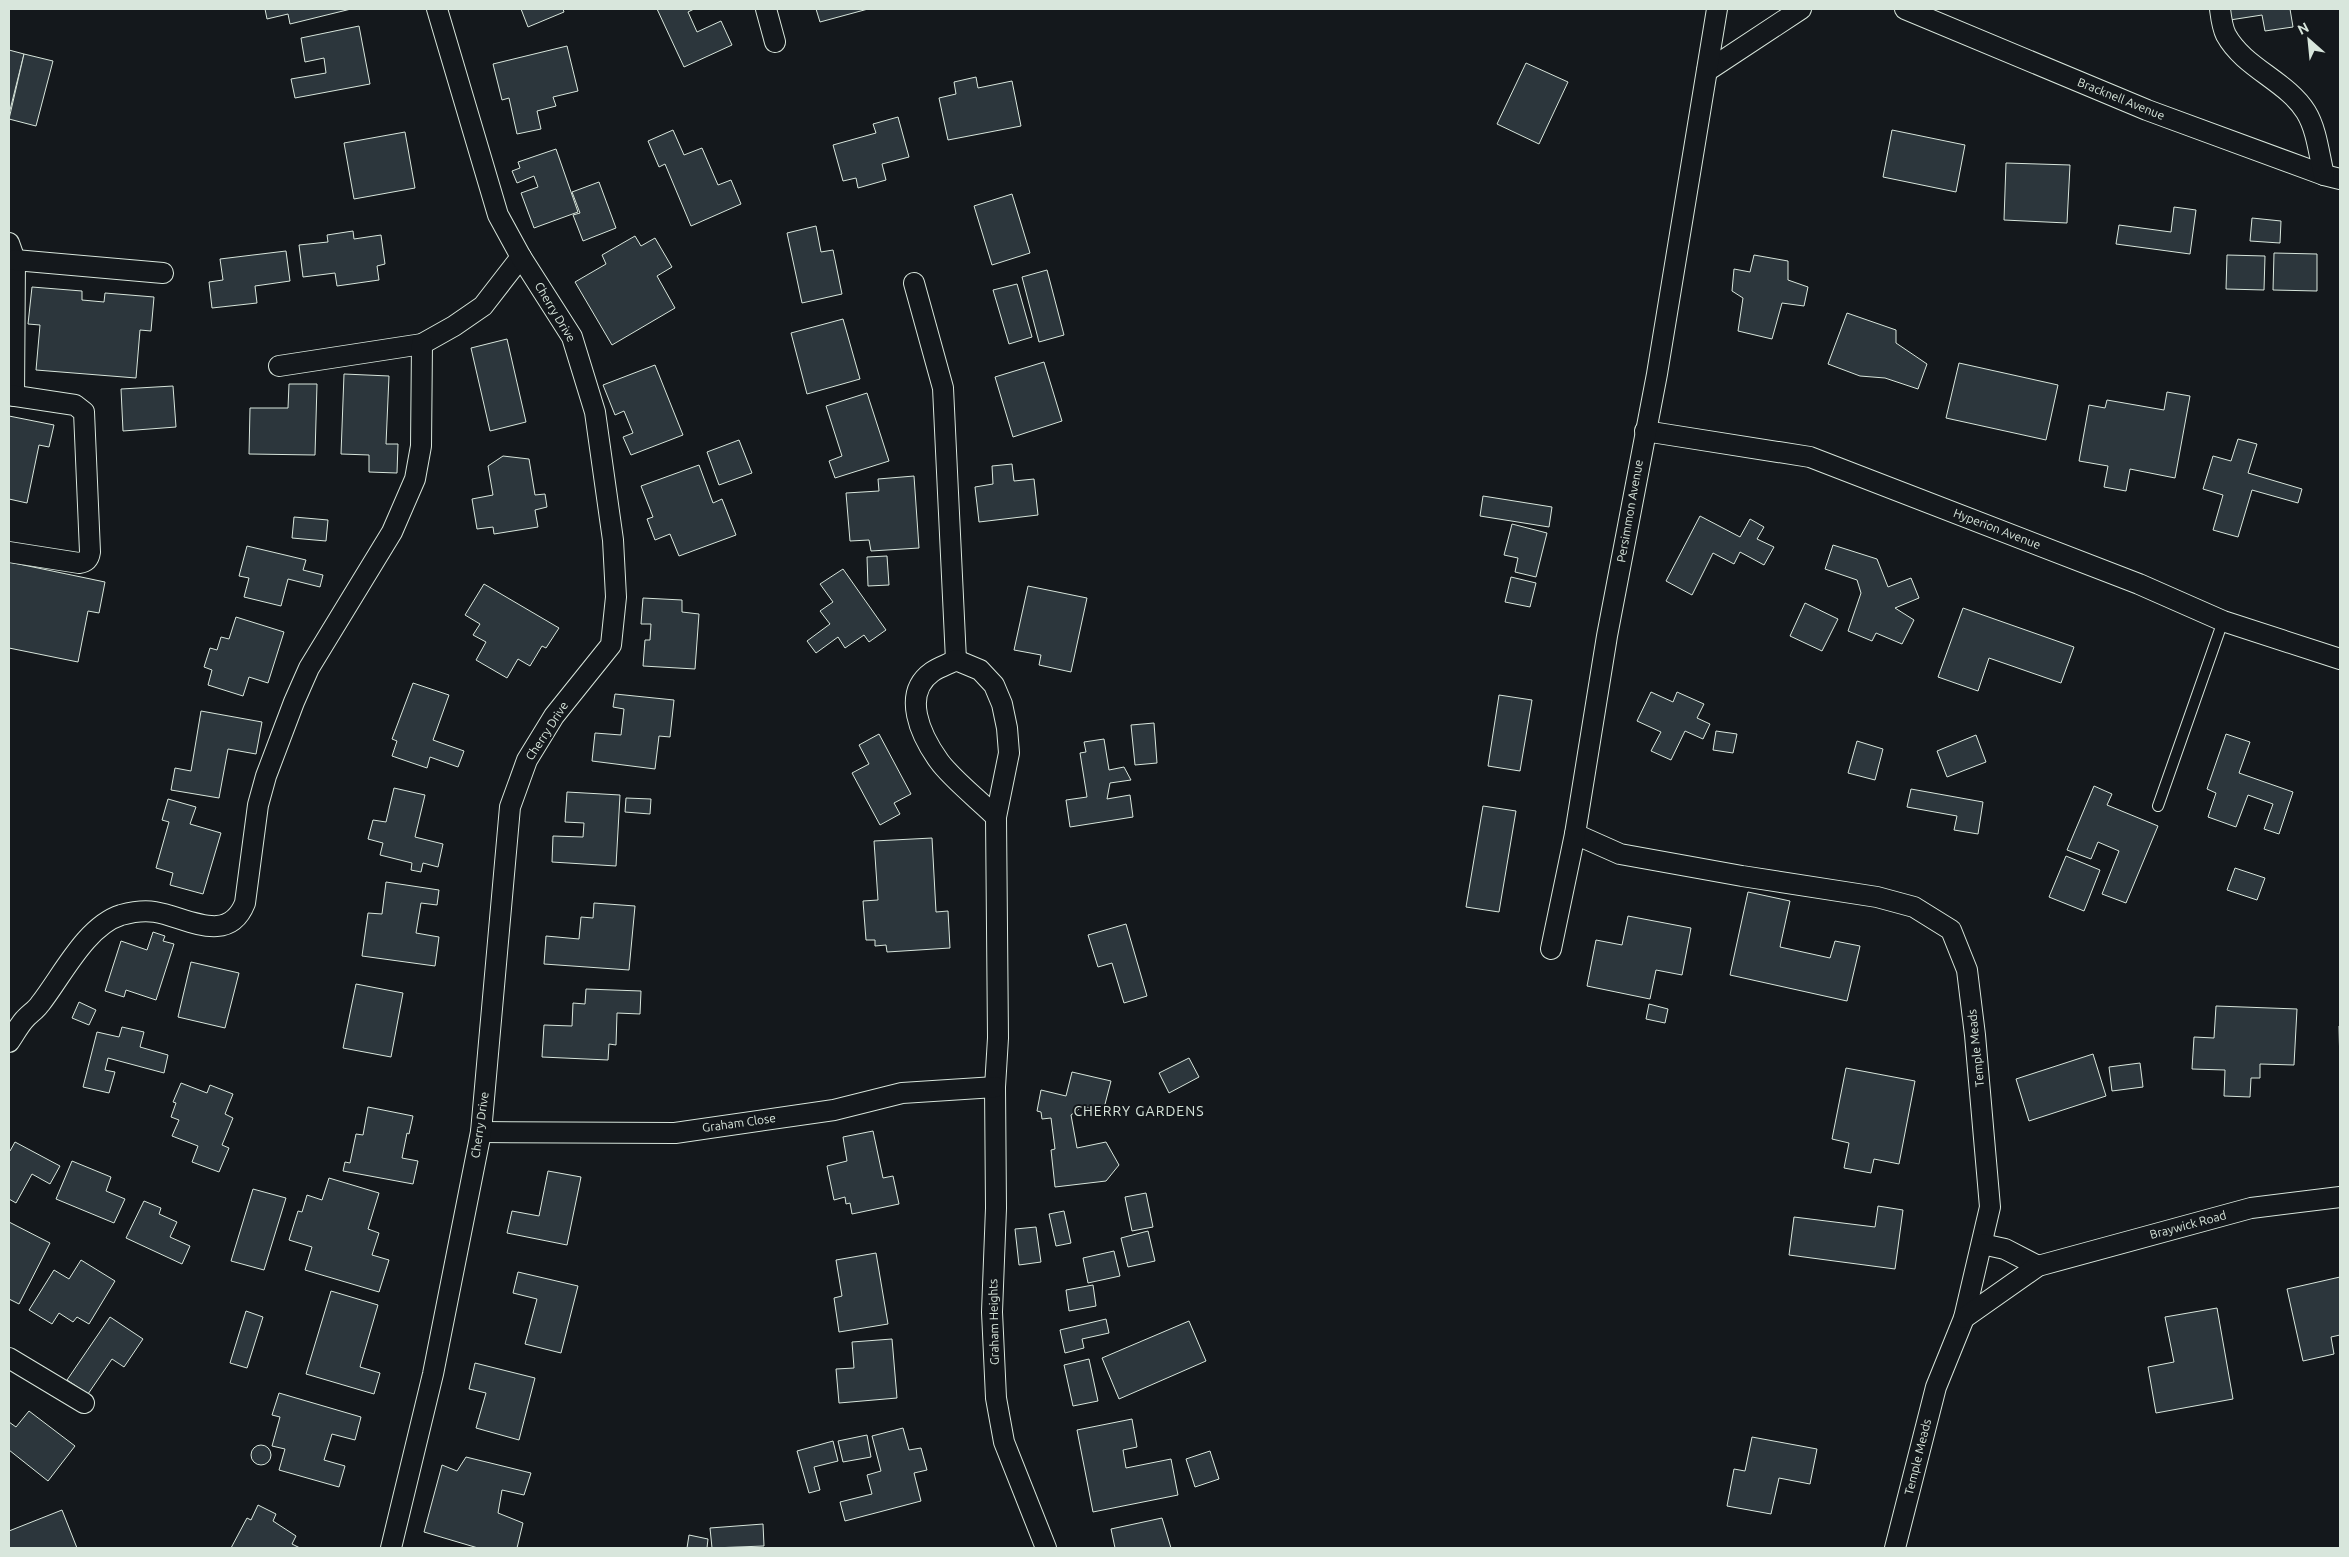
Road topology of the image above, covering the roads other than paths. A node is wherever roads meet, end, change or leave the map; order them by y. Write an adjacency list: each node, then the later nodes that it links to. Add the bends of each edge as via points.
1 (437, 9): 11 (street, Cherry Drive, via 498,215)
2 (766, 9): 7 (street)
3 (1717, 9): 8 (street, Persimmon Avenue)
4 (1800, 9): 8 (street)
5 (1905, 9): 9 (street, Bracknell Avenue, via 2147,110)
6 (2220, 9): 9 (street, via 2226,35 2248,60 2295,98 2307,112)
7 (775, 42)
8 (1706, 71): 17 (street, Persimmon Avenue)
9 (2332, 177)
10 (12, 252): 12 (street); 16 (street)
11 (521, 257): 14 (street, via 483,306); 28 (street, Cherry Drive, via 572,337 595,412 613,540 616,597 612,644 554,716 527,760 510,807)
12 (163, 273)
13 (914, 282): 21 (street, via 943,388)
14 (422, 344): 15 (street); 26 (street, via 421,446 415,479 392,532 309,668 294,702 258,805 241,913 234,920 215,927 137,911 105,922 89,937 48,995 24,1020)
15 (278, 366)
16 (11, 396): 18 (street, via 82,408 90,552 89,559 79,563)
17 (1645, 430): 19 (street, Hyperion Avenue, via 1810,456 2139,584); 24 (street, Persimmon Avenue)
18 (9, 552)
19 (2223, 621): 20 (street, Hyperion Avenue); 22 (lane)
20 (2340, 659)
21 (956, 660): 23 (street, Graham Heights, via 980,670 994,685 1002,704 1009,753); 23 (street, via 931,672 918,690 915,711 922,732 939,762)
22 (2158, 806)
23 (996, 817): 27 (street, Graham Heights, via 998,1038)
24 (1574, 834): 25 (street, Persimmon Avenue); 30 (street, Temple Meads, via 1620,854 1877,897 1914,907 1951,930 1967,970 1975,1036 1990,1207)
25 (1550, 949)
26 (9, 1042)
27 (995, 1088): 28 (street, Graham Close, via 902,1093 834,1110 675,1133); 36 (street, Graham Heights, via 996,1208 992,1312 996,1398 1004,1442)
28 (482, 1132): 35 (street, Cherry Drive, via 433,1374)
29 (2340, 1197): 31 (street, Braywick Road, via 2251,1208)
30 (1982, 1244): 31 (street, via 2005,1249); 32 (street, Temple Meads)
31 (2038, 1266): 32 (street, Braywick Road)
32 (1964, 1318): 37 (street, Temple Meads, via 1936,1387)
33 (9, 1358): 34 (street)
34 (84, 1403)
35 (390, 1548)
36 (1046, 1548)
37 (1895, 1548)

